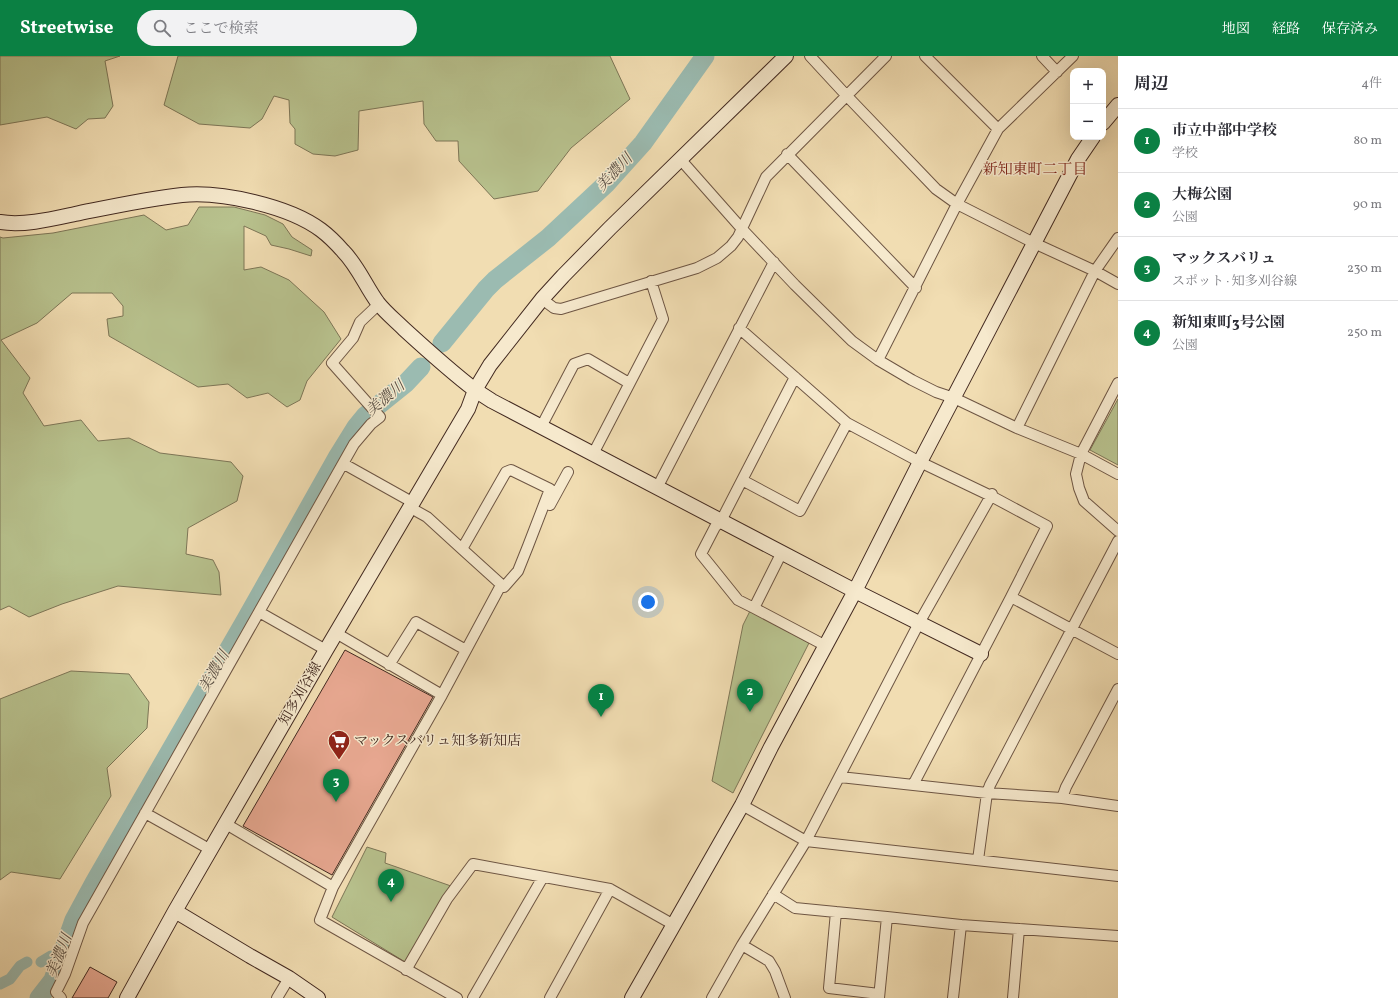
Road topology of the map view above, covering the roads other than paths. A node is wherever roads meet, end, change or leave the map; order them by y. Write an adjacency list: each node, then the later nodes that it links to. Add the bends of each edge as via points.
1 (786, 56): 14 (street, 知多刈谷線)
2 (810, 56): 8 (street)
3 (886, 56): 8 (street)
4 (925, 56): 11 (street)
5 (1042, 56): 7 (street)
6 (1073, 56): 7 (street)
7 (1057, 72): 11 (street)
8 (846, 95): 13 (street); 15 (street, via 936,189)
9 (1118, 105): 10 (street)
10 (1106, 119)
11 (998, 129): 15 (street)
12 (1091, 140): 19 (street, via 1078,159)
13 (787, 154): 17 (street, via 766,177); 24 (street)
14 (681, 160): 17 (street); 25 (street, 知多刈谷線, via 588,250)
15 (957, 204): 19 (street); 24 (street)
16 (0, 222): 26 (street, via 40,220 184,195 238,199 292,214 320,229 344,252)
17 (742, 228): 20 (street); 22 (street, via 731,246 710,262)
18 (1118, 238): 21 (street)
19 (1034, 244): 21 (street); 33 (street)
20 (774, 262): 27 (street); 28 (street, via 852,341)
21 (1095, 271): 23 (street); 36 (street)
22 (651, 282): 25 (street, via 561,309 554,308); 31 (street, via 663,319)
23 (1118, 284)
24 (916, 288): 28 (street)
25 (542, 299): 32 (street, 知多刈谷線, via 490,365)
26 (379, 304): 32 (street, via 426,350); 40 (street, via 360,322 353,338 332,363 380,417 354,444)
27 (739, 328): 29 (street); 44 (street)
28 (878, 360): 33 (street, via 918,383)
29 (795, 377): 34 (street); 43 (street)
30 (1118, 382): 38 (street)
31 (629, 383): 35 (street, via 588,359 574,364); 37 (street)
32 (475, 390): 35 (street); 46 (street, 知多刈谷線, via 468,409)
33 (954, 398): 36 (street); 39 (street)
34 (847, 423): 39 (street); 43 (street, via 800,511)
35 (541, 427): 37 (street)
36 (1017, 428): 38 (street)
37 (593, 454): 44 (street)
38 (1081, 454): 42 (street); 49 (street, via 1076,474 1084,500)
39 (920, 462): 45 (street); 54 (street)
40 (344, 464): 46 (street); 57 (street)
41 (568, 472): 47 (street, via 548,509)
42 (1118, 474)
43 (742, 480): 48 (street)
44 (657, 488): 48 (street)
45 (992, 495): 55 (street, via 1047,526); 58 (street)
46 (411, 504): 51 (street); 60 (street, 知多刈谷線)
47 (544, 508): 51 (street, via 550,489 511,470 506,472); 53 (street, via 518,571 504,586)
48 (721, 521): 52 (street); 56 (street, via 715,527 701,554 738,600)
49 (1118, 531)
50 (1118, 541): 59 (street)
51 (462, 549): 53 (street)
52 (782, 552): 54 (street); 56 (street)
53 (501, 584): 63 (street)
54 (855, 591): 58 (street); 61 (street)
55 (1011, 597): 59 (street); 64 (street)
56 (754, 608): 61 (street)
57 (259, 612): 62 (street); 75 (street)
58 (919, 623): 64 (street); 69 (street)
59 (1072, 630): 65 (street); 71 (street)
60 (336, 634): 62 (street, 知多刈谷線); 66 (street)
61 (826, 646): 73 (street)
62 (326, 650): 76 (street, 知多刈谷線)
63 (466, 650): 66 (street, via 416,622); 68 (street)
64 (981, 654): 70 (street)
65 (1118, 654)
66 (389, 665): 68 (street)
67 (1118, 689): 72 (street)
68 (442, 695): 82 (street)
69 (840, 777): 70 (street); 77 (street)
70 (913, 785): 71 (street)
71 (987, 793): 72 (street); 79 (street)
72 (1062, 798): 74 (street)
73 (742, 805): 77 (street); 88 (street)
74 (1118, 806)
75 (145, 813): 78 (street); 98 (street, via 83,923 56,992)
76 (226, 824): 78 (street, 知多刈谷線); 82 (street)
77 (806, 841): 79 (street); 84 (street)
78 (211, 850): 85 (street, 知多刈谷線)
79 (978, 860): 80 (street)
80 (1118, 876)
81 (543, 877): 83 (street); 93 (street, via 473,864 447,899); 103 (street)
82 (333, 886): 93 (street, via 320,920)
83 (610, 890): 88 (street); 104 (street)
84 (773, 894): 86 (street, via 795,908); 92 (street)
85 (175, 911): 94 (street); 99 (street, 知多刈谷線)
86 (836, 912): 87 (street); 95 (street, via 829,988)
87 (887, 916): 89 (street); 97 (street)
88 (674, 925): 105 (street)
89 (961, 925): 90 (street); 107 (street)
90 (1019, 929): 91 (street); 108 (street)
91 (1118, 936)
92 (742, 945): 96 (street, via 769,961 775,971); 106 (street)
93 (406, 970): 102 (street)
94 (288, 978): 100 (street); 101 (street)
95 (846, 994): 97 (street)
96 (781, 996)
97 (879, 996)
98 (61, 998)
99 (127, 998)
100 (277, 998)
101 (318, 998)
102 (457, 998)
103 (473, 998)
104 (550, 998)
105 (632, 998)
106 (712, 998)
107 (953, 998)
108 (1013, 998)

